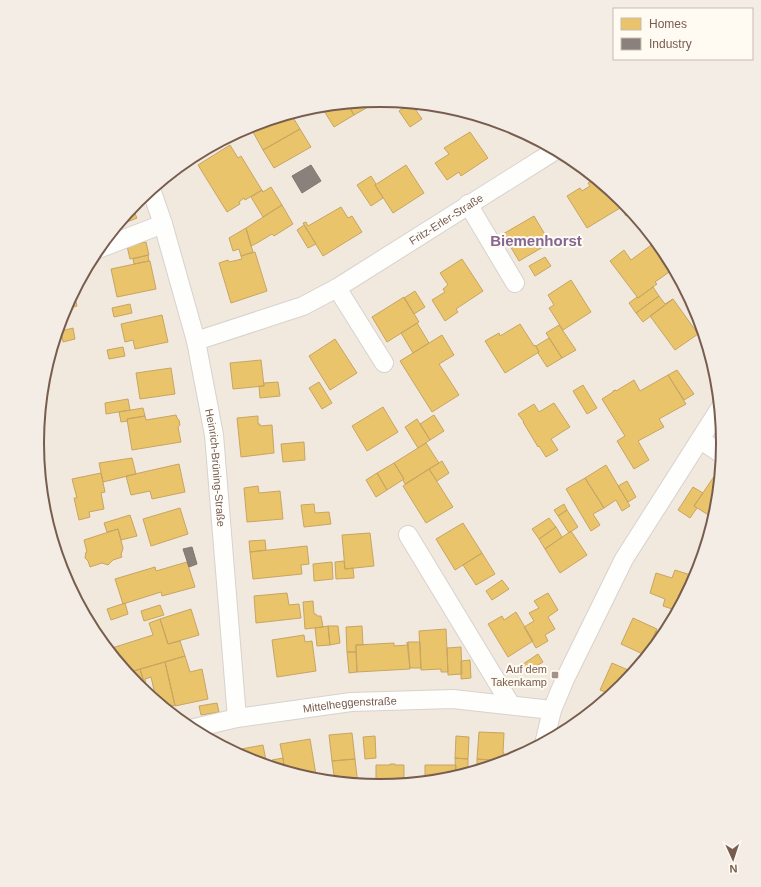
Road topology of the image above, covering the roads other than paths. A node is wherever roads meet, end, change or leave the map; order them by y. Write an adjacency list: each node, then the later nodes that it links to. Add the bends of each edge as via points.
1 (551, 153): 3 (street, Fritz-Erler-Straße)
2 (154, 196): 4 (street, Heinrich-Brüning-Straße)
3 (468, 204): 6 (street); 7 (street, Fritz-Erler-Straße)
4 (163, 224): 5 (street); 8 (street, Heinrich-Brüning-Straße)
5 (110, 244)
6 (515, 283)
7 (337, 288): 8 (street, Fritz-Erler-Straße, via 303,306); 9 (street)
8 (196, 341): 16 (street, Heinrich-Brüning-Straße, via 214,435)
9 (384, 363)
10 (715, 415): 11 (street)
11 (700, 440): 12 (street); 15 (street, via 624,560)
12 (717, 451)
13 (408, 535): 14 (street)
14 (511, 705): 15 (street, Mittelheggenstraße); 16 (street, Mittelheggenstraße, via 452,699 351,702)
15 (552, 710): 18 (street)
16 (237, 718): 17 (street, Mittelheggenstraße)
17 (200, 727)
18 (546, 737)

